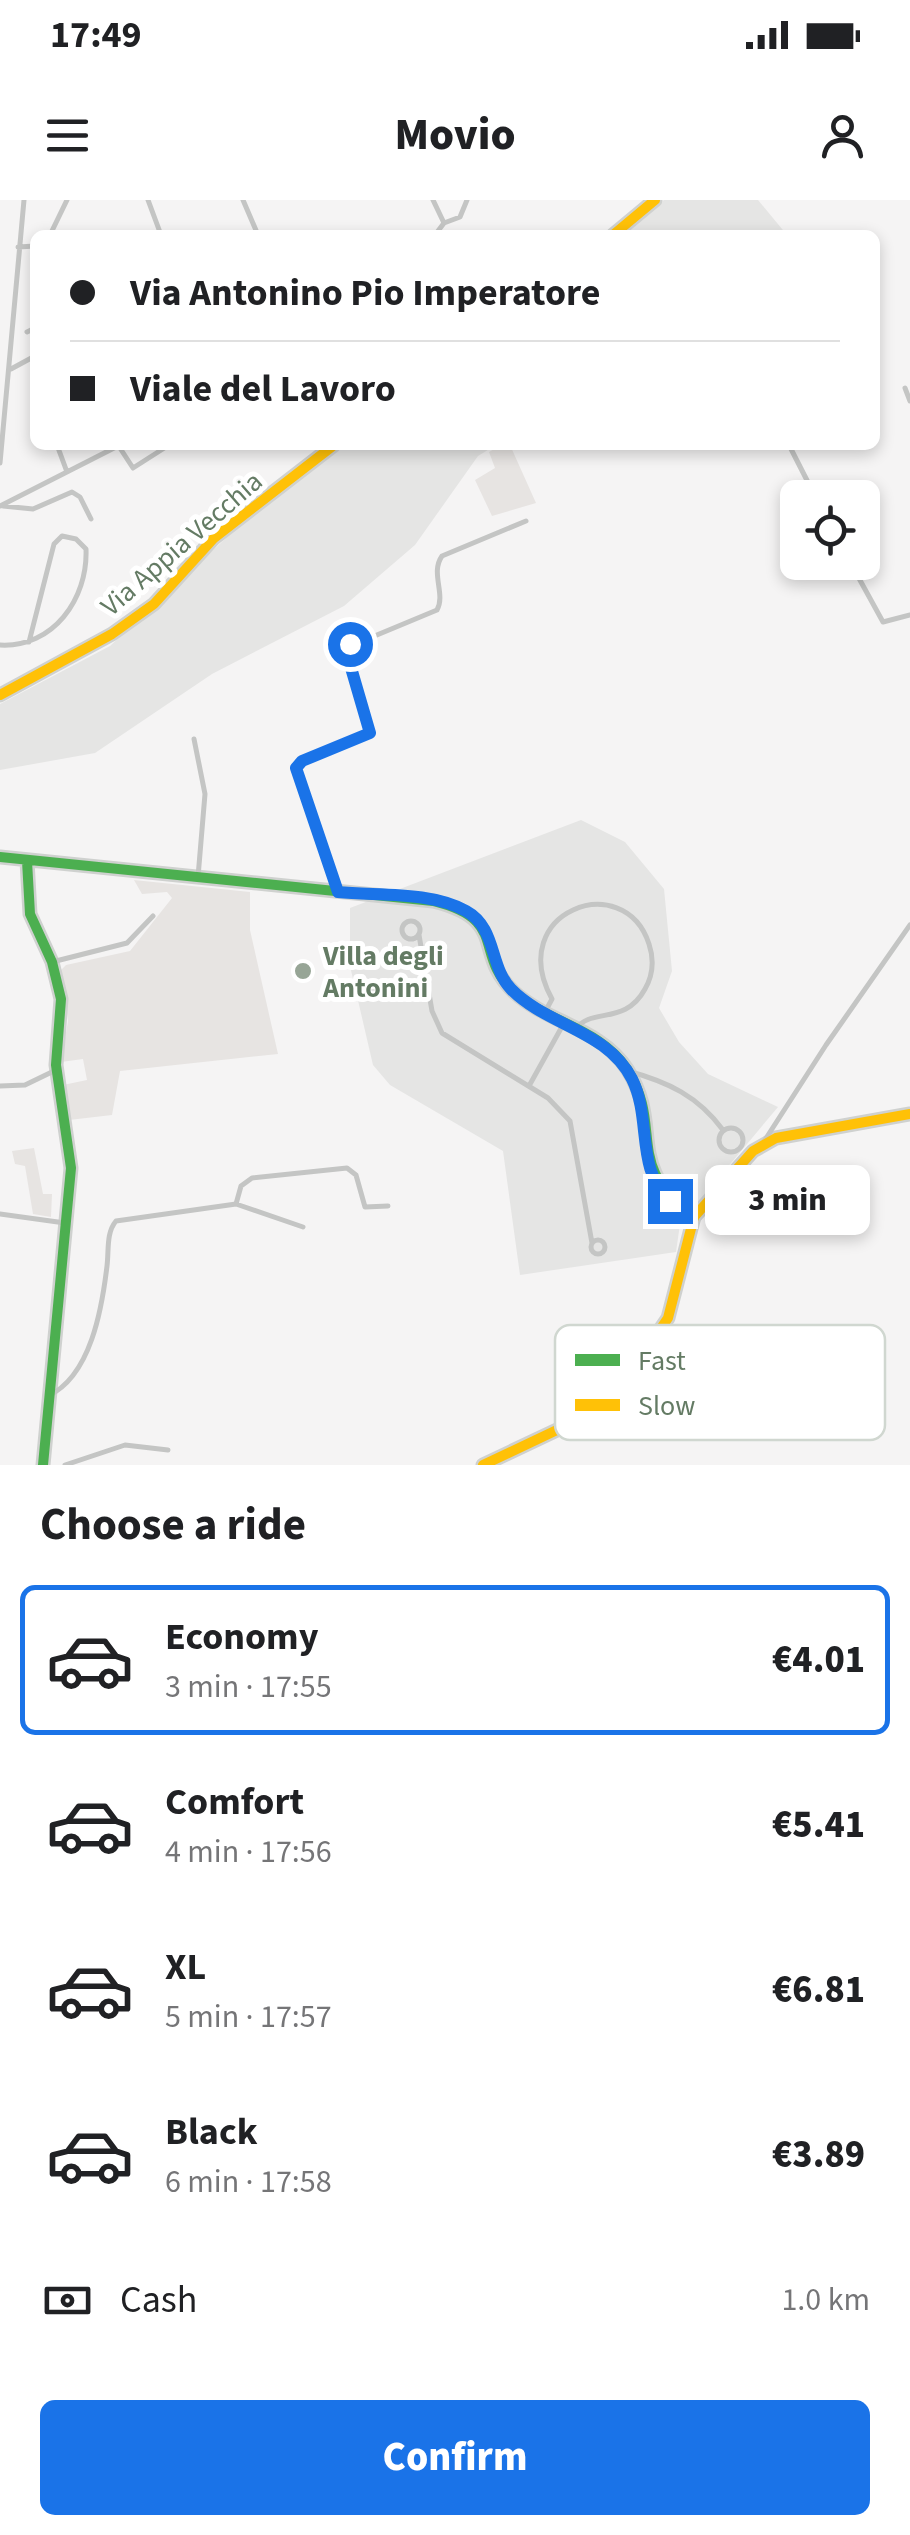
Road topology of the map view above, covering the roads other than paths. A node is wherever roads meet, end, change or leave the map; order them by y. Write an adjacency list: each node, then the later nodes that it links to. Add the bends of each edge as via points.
1 (24, 200): 15 (street)
2 (67, 200): 9 (street)
3 (148, 200): 10 (street)
4 (244, 200): 11 (street)
5 (433, 200): 8 (street)
6 (468, 200): 8 (street, via 460,217)
7 (656, 200): 13 (street)
8 (444, 223): 12 (street)
9 (52, 230)
10 (159, 230)
11 (256, 230)
12 (439, 230)
13 (619, 230)
14 (30, 246): 15 (street)
15 (18, 247): 19 (street)
16 (30, 330): 17 (street)
17 (27, 332)
18 (30, 360): 19 (street)
19 (12, 369): 28 (street)
20 (905, 388): 21 (street)
21 (910, 401)
22 (59, 450): 29 (street)
23 (110, 450): 29 (street)
24 (120, 450): 25 (street, via 131,467)
25 (162, 450)
26 (319, 450): 38 (street, Via Appia Vecchia, via 214,538 154,604)
27 (791, 450): 30 (street)
28 (0, 463)
29 (67, 472): 31 (street)
30 (806, 480)
31 (0, 506): 32 (street, via 32,510 72,492)
32 (91, 520)
33 (526, 521): 43 (street, via 440,558 437,610 348,647 370,733 296,768)
34 (860, 580): 35 (street, via 881,620)
35 (910, 615)
36 (29, 642): 36 (street, via 59,625 76,597 86,557 76,538 55,542); 37 (street)
37 (0, 645)
38 (0, 696)
39 (194, 739): 42 (street, via 205,789)
40 (0, 857): 41 (street)
41 (26, 862): 42 (street); 47 (street, via 29,911)
42 (198, 877): 43 (street)
43 (338, 892): 48 (street, via 433,901 466,911 486,931 509,986)
44 (153, 916): 47 (street, via 127,943)
45 (910, 925): 57 (street)
46 (419, 935): 54 (street, via 442,1034)
47 (52, 962): 51 (street, via 62,1008)
48 (546, 1012): 49 (street); 50 (street, via 552,999 539,957 550,927 585,906 624,912 648,942 648,984 627,1008 584,1018)
49 (564, 1022): 50 (street); 54 (street)
50 (576, 1029): 52 (street)
51 (56, 1070): 53 (street, via 25,1085); 62 (street, via 71,1168)
52 (628, 1071): 56 (street, via 693,1098); 61 (street, via 654,1183)
53 (0, 1086)
54 (529, 1086): 64 (street, via 556,1104 573,1128)
55 (910, 1114): 57 (street)
56 (724, 1130): 56 (street, via 720,1145 738,1150 740,1131)
57 (764, 1143): 61 (street)
58 (236, 1204): 59 (street, via 252,1178 347,1168 356,1175 364,1206); 63 (street); 66 (street, via 114,1223 88,1346 72,1378)
59 (388, 1206)
60 (0, 1214): 62 (street)
61 (694, 1217): 65 (street)
62 (66, 1223): 66 (street)
63 (303, 1227)
64 (592, 1244)
65 (663, 1325)
66 (48, 1396): 69 (street)
67 (555, 1431): 71 (street)
68 (168, 1450): 70 (street, via 128,1445)
69 (43, 1465)
70 (66, 1465)
71 (482, 1465)

